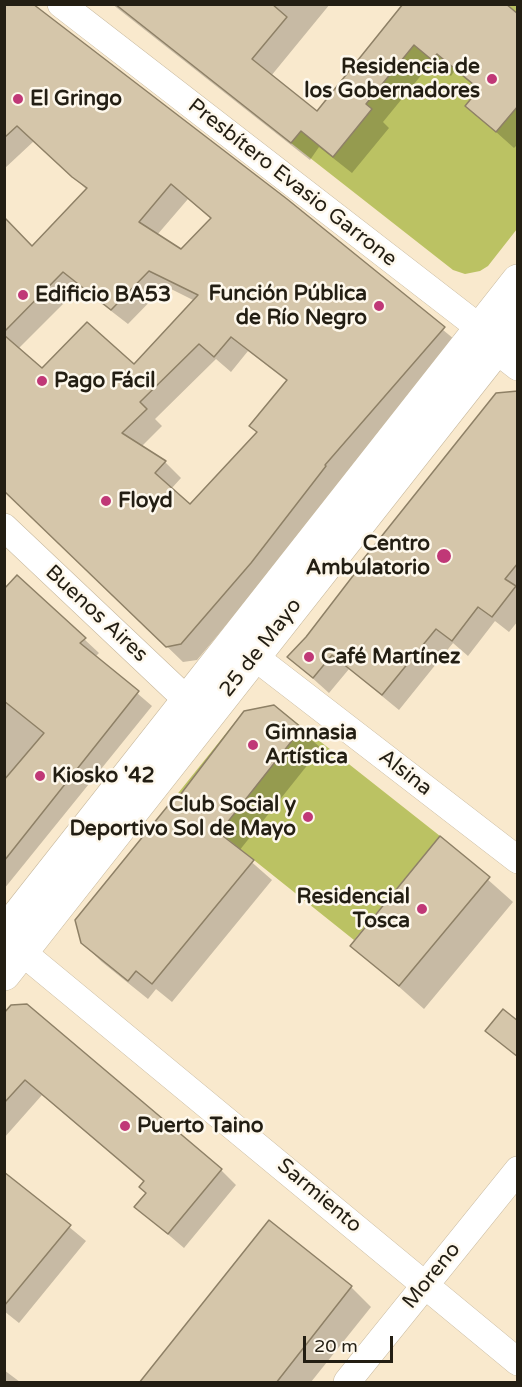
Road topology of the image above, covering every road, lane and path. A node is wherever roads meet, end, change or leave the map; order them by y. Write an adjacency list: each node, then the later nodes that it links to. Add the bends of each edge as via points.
1 (61, 4): 4 (street, Presbítero Evasio Garrone)
2 (518, 282): 4 (main road, 25 de Mayo)
3 (518, 321): 4 (main road, 25 de Mayo)
4 (498, 348): 6 (main road, 25 de Mayo)
5 (8, 538): 7 (street, Buenos Aires)
6 (245, 649): 7 (main road, 25 de Mayo); 8 (street, Alsina); 9 (main road, 25 de Mayo)
7 (188, 701): 9 (main road, 25 de Mayo)
8 (518, 860)
9 (9, 951): 11 (street, Sarmiento)
10 (518, 1170): 11 (street, Moreno)
11 (426, 1284): 12 (street, Sarmiento); 13 (street, Moreno)
12 (518, 1362)
13 (347, 1383)

